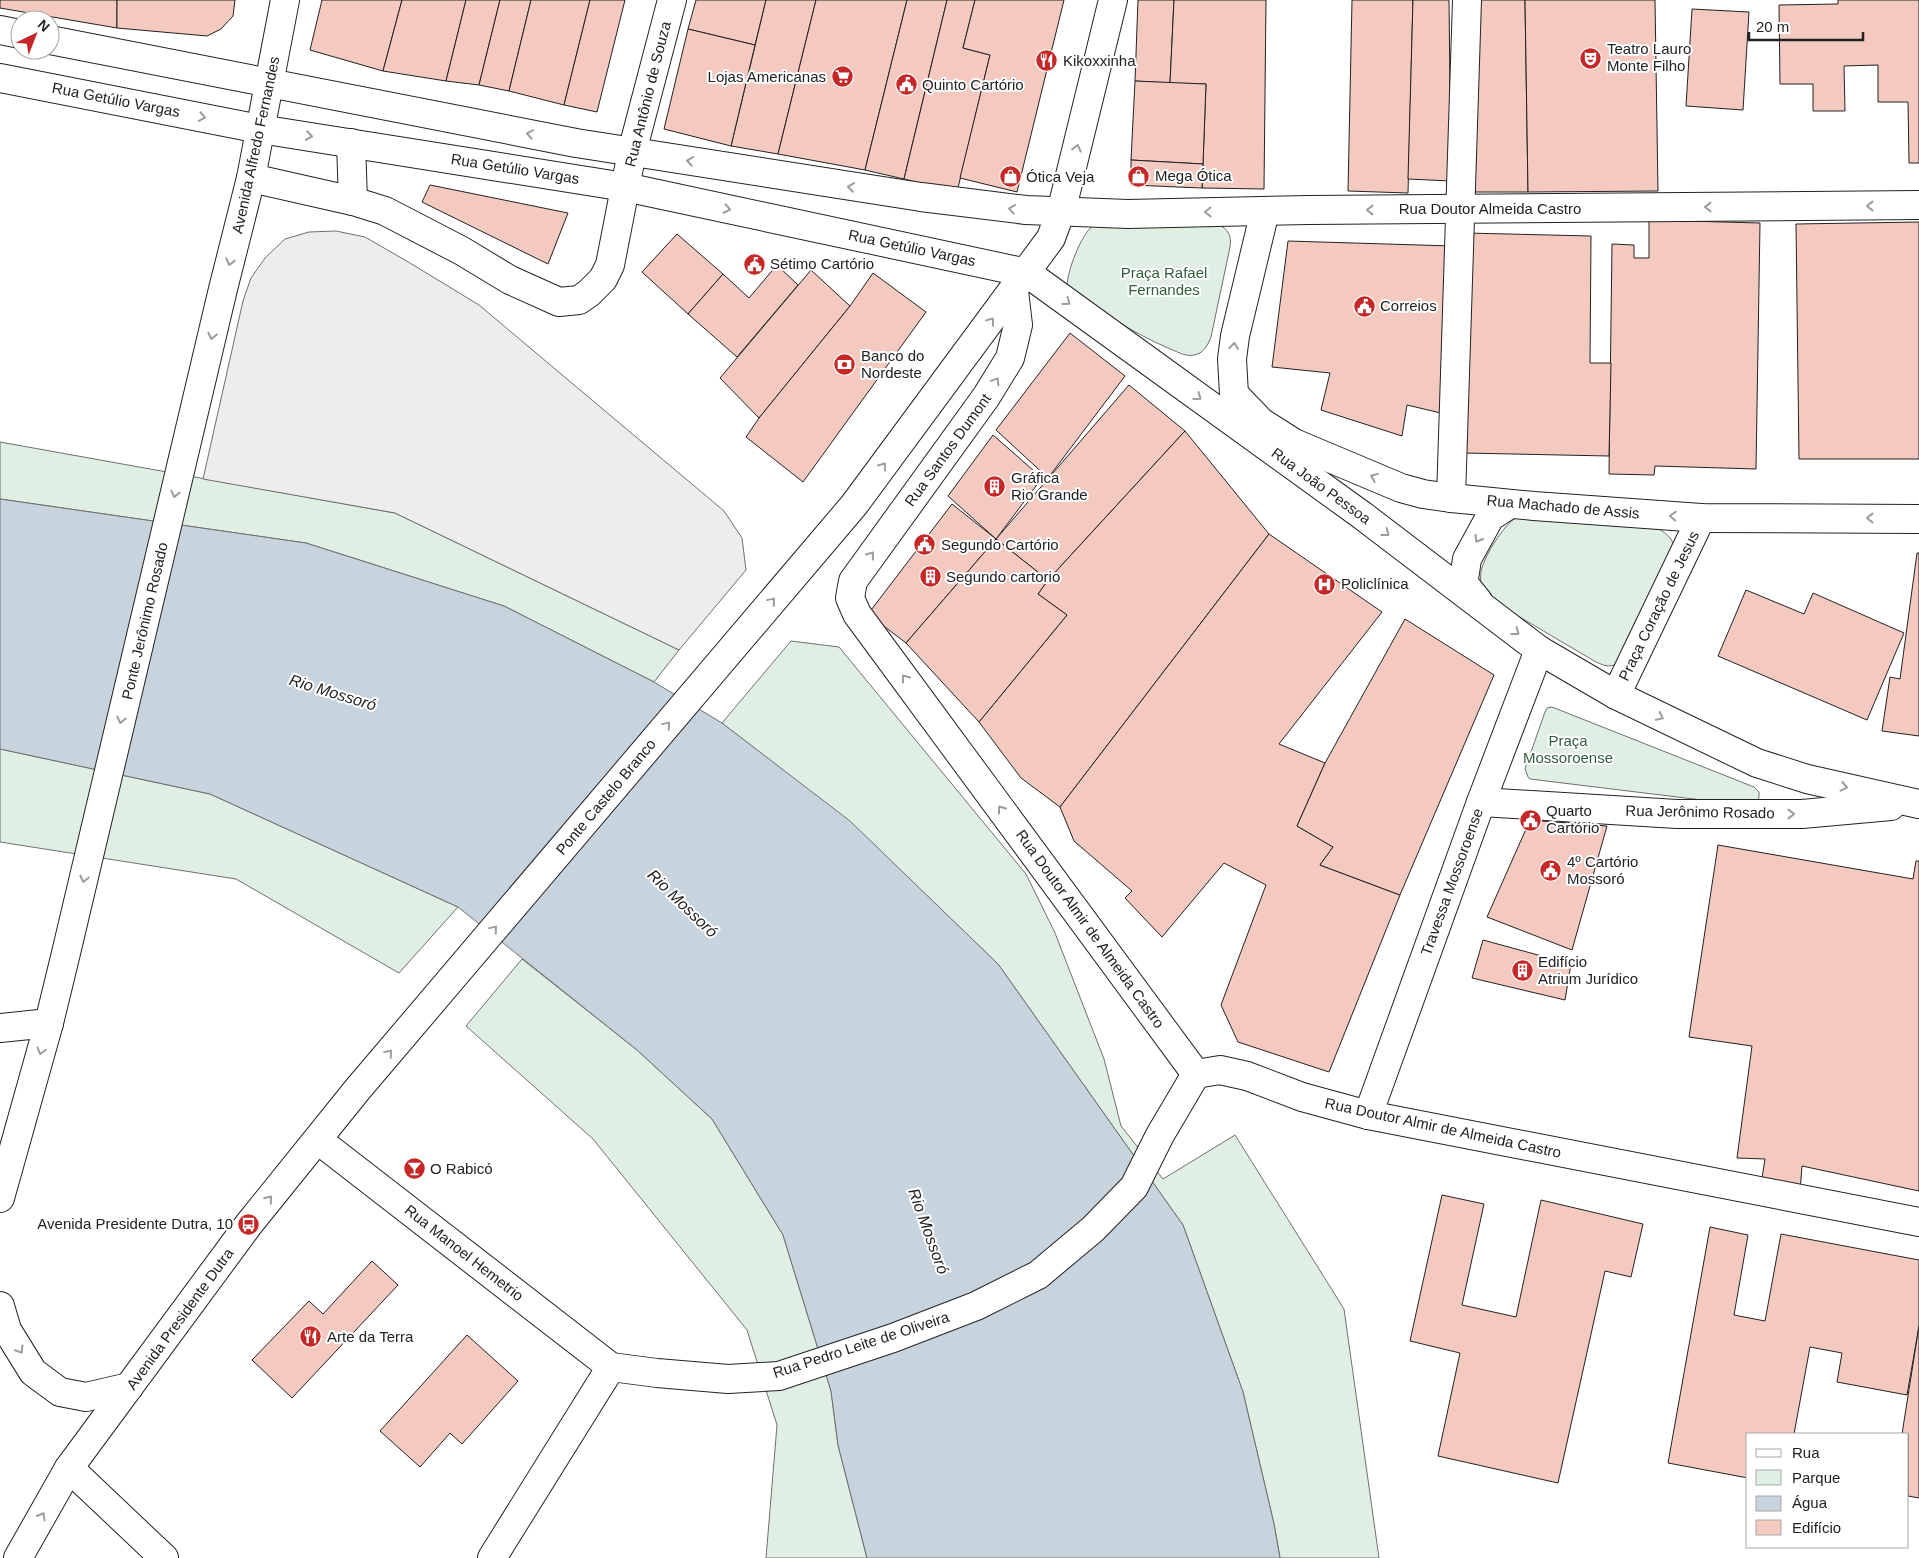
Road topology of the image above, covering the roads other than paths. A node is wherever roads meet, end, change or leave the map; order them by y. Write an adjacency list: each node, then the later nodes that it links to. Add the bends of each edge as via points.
1 (285, 0): 7 (street, Avenida Alfredo Fernandes)
2 (672, 0): 10 (street, Rua Antônio de Souza)
3 (1113, 0): 17 (street, one-way to 3)
4 (1467, 0): 15 (street)
5 (60, 42): 7 (street)
6 (0, 78): 8 (street, Rua Getúlio Vargas, one-way to 8)
7 (270, 84): 8 (street, Avenida Alfredo Fernandes); 10 (street, one-way to 7)
8 (260, 129): 9 (street, Rua Getúlio Vargas, one-way to 9); 11 (street, Avenida Alfredo Fernandes)
9 (351, 143): 12 (street, Rua Getúlio Vargas); 13 (street)
10 (632, 152): 12 (street, Rua Antônio de Souza); 17 (street, one-way to 10, via 921,198)
11 (252, 178): 13 (street, Rua Antônio de Souza); 19 (street, Avenida Alfredo Fernandes, one-way to 19)
12 (625, 187): 13 (street, Rua Antônio de Souza, via 610,265 604,279 579,300 571,302 559,302 518,284 424,230); 18 (street, Rua Getúlio Vargas, one-way to 18)
13 (353, 201)
14 (1919, 205): 15 (street, Rua Doutor Almeida Castro, one-way to 15)
15 (1460, 209): 16 (street, Rua Doutor Almeida Castro, one-way to 16); 20 (street)
16 (1265, 211): 17 (street, Rua Doutor Almeida Castro, one-way to 17); 20 (street, Rua Machado de Assis, one-way to 16, via 1401,488 1294,443 1261,422 1234,394 1232,359 1235,336)
17 (1060, 213): 18 (street, via 1052,238)
18 (1021, 282): 24 (street, Rua Santos Dumont, one-way to 18, via 852,581 986,397 1010,358 1018,325); 25 (street, Rua João Pessoa, one-way to 25, via 1355,510); 33 (street, Ponte Castelo Branco, one-way to 18, via 854,505)
19 (223, 288): 30 (street, Ponte Jerônimo Rosado, one-way to 30)
20 (1451, 498): 21 (street, Rua Machado de Assis)
21 (1510, 504): 22 (street, Rua Machado de Assis, one-way to 21); 25 (street, one-way to 25, via 1490,517 1467,559 1465,585)
22 (1701, 518): 23 (street, Rua Machado de Assis, one-way to 22); 27 (street, Praça Coração de Jesus)
23 (1919, 519)
24 (850, 598): 32 (street, Rua Doutor Almir de Almeida Castro, one-way to 24, via 857,614)
25 (1482, 607): 26 (street, Rua João Pessoa, one-way to 26)
26 (1539, 650): 27 (street, Rua João Pessoa); 28 (street, Travessa Mossoroense)
27 (1616, 695): 29 (street, Rua Jerônimo Rosado, one-way to 29, via 1757,763 1807,779)
28 (1481, 802): 29 (street, Rua Jerônimo Rosado, one-way to 29, via 1677,814 1802,814); 34 (street, Travessa Mossoroense)
29 (1919, 804)
30 (49, 1023): 31 (street); 36 (street, one-way to 36)
31 (0, 1028)
32 (1196, 1074): 34 (street, Rua Doutor Almir de Almeida Castro, via 1220,1070 1247,1076 1302,1098); 39 (street, Rua Pedro Leite de Oliveira, via 1134,1187 1093,1228 1038,1275 976,1306 779,1376 728,1379)
33 (358, 1090): 35 (street, Avenida Presidente Dutra)
34 (1368, 1115): 37 (street, Rua Doutor Almir de Almeida Castro)
35 (318, 1140): 39 (street, Rua Manoel Hemetrio); 40 (street, Avenida Presidente Dutra, one-way to 35, via 250,1224)
36 (0, 1198)
37 (1919, 1222)
38 (0, 1306): 40 (street, one-way to 40, via 7,1330 33,1372 60,1392 86,1397)
39 (611, 1367): 44 (street)
40 (129, 1387): 41 (street, Avenida Presidente Dutra)
41 (69, 1468): 42 (street, Avenida Presidente Dutra, one-way to 41); 43 (street)
42 (18, 1558)
43 (164, 1558)
44 (492, 1558)

